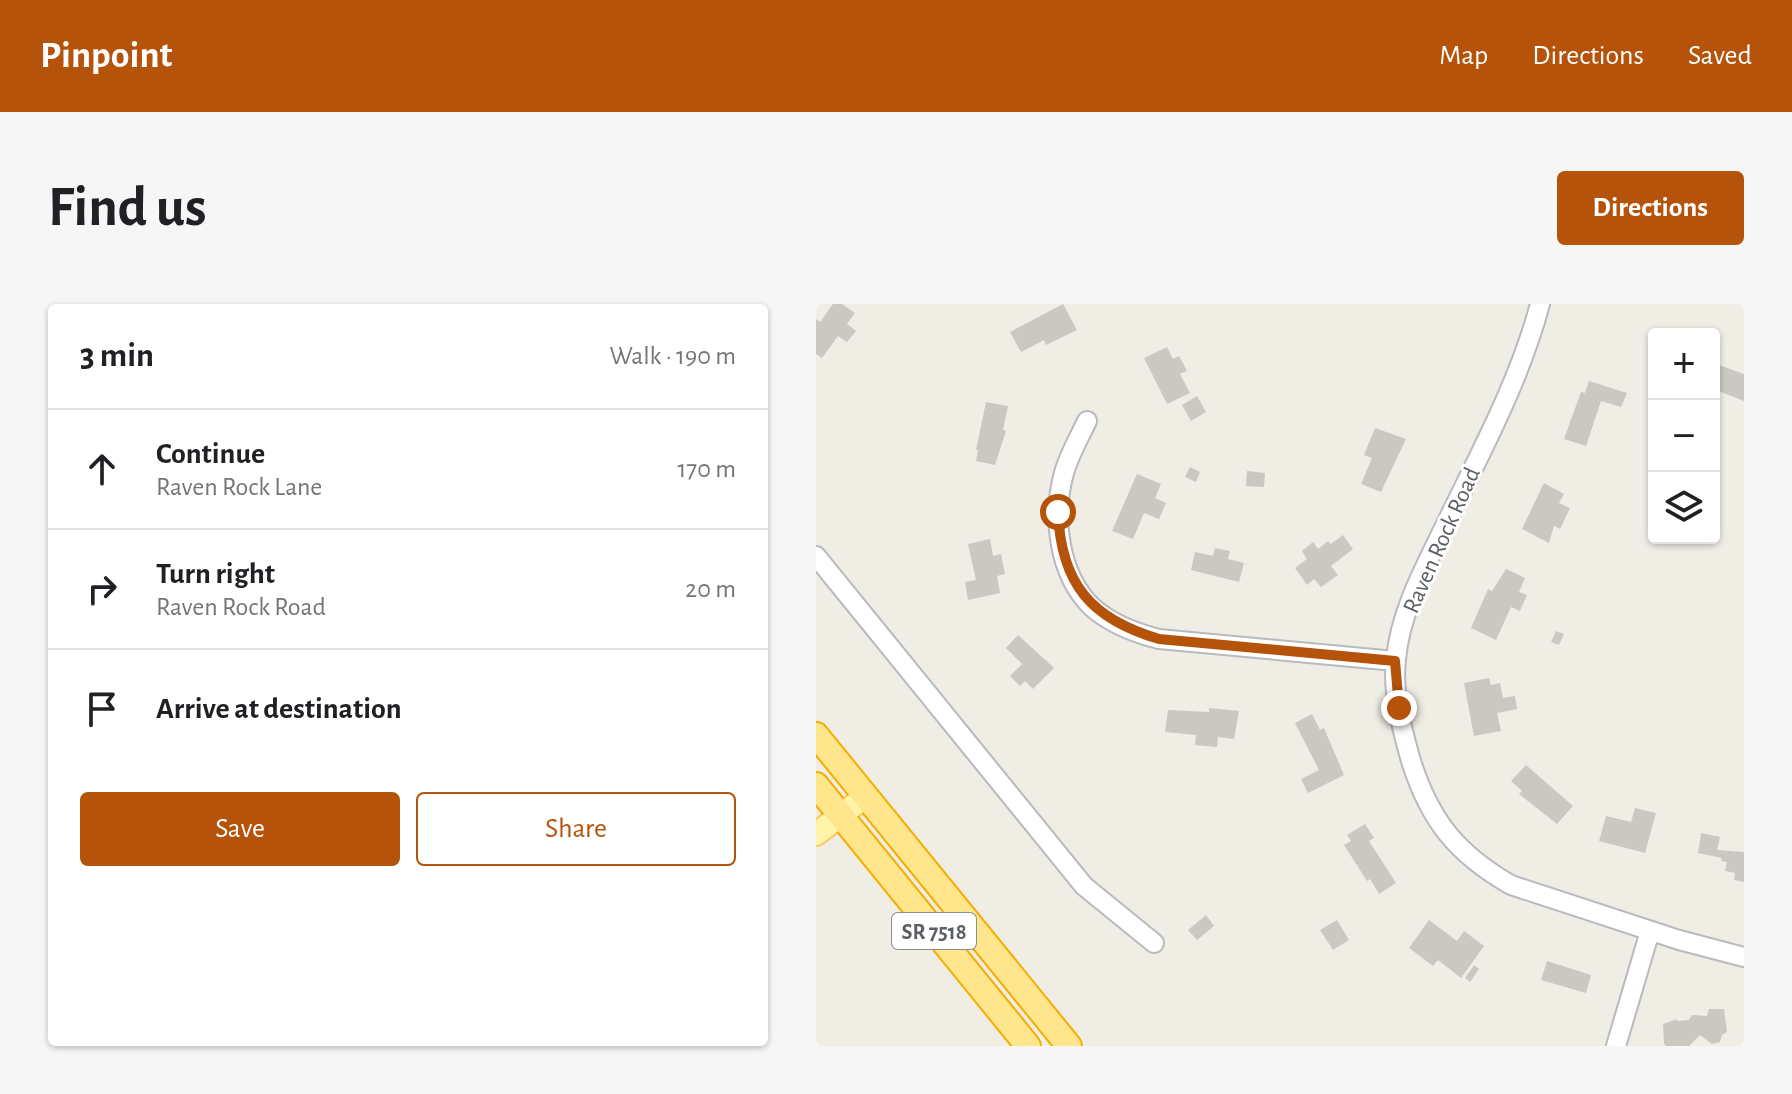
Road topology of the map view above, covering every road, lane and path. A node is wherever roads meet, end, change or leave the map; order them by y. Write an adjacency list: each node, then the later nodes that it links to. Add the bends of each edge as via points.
1 (1540, 304): 4 (street, Raven Rock Road, via 1506,399 1411,600)
2 (1087, 421): 4 (street, via 1063,476 1059,529 1065,563 1076,585 1102,614 1159,639)
3 (816, 556): 11 (street, via 1084,886)
4 (1395, 661): 10 (street, Raven Rock Road, via 1399,708 1416,775 1452,842 1511,885)
5 (816, 735): 7 (highway)
6 (816, 785): 8 (highway)
7 (866, 796): 8 (main road); 14 (highway, SR 7518)
8 (841, 816): 9 (main road); 13 (highway, SR 7518)
9 (816, 834)
10 (1650, 931): 12 (street, Raven Rock Road); 15 (street)
11 (1154, 943)
12 (1744, 957)
13 (1028, 1046)
14 (1069, 1046)
15 (1616, 1046)

